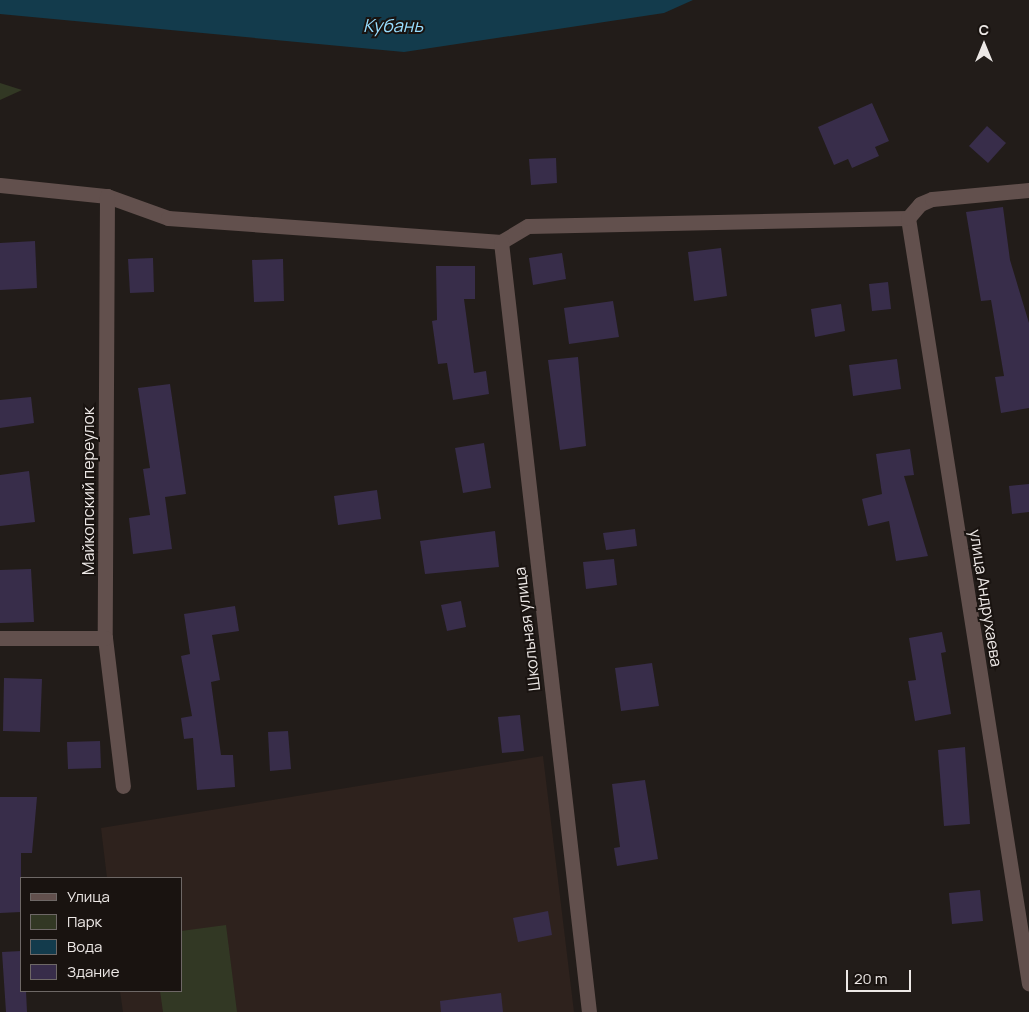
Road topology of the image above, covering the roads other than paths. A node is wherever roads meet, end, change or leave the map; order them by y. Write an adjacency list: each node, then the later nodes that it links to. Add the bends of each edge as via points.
1 (0, 185): 3 (street)
2 (1029, 190): 4 (street, via 932,199 920,204)
3 (108, 196): 5 (street, via 168,218); 7 (street, Майкопский переулок)
4 (908, 218): 5 (street, via 528,226); 9 (street, улица Андрухаева)
5 (500, 242): 10 (street, Школьная улица)
6 (0, 638): 7 (street)
7 (105, 638): 8 (street, Майкопский переулок)
8 (123, 786)
9 (1029, 984)
10 (589, 1012)

